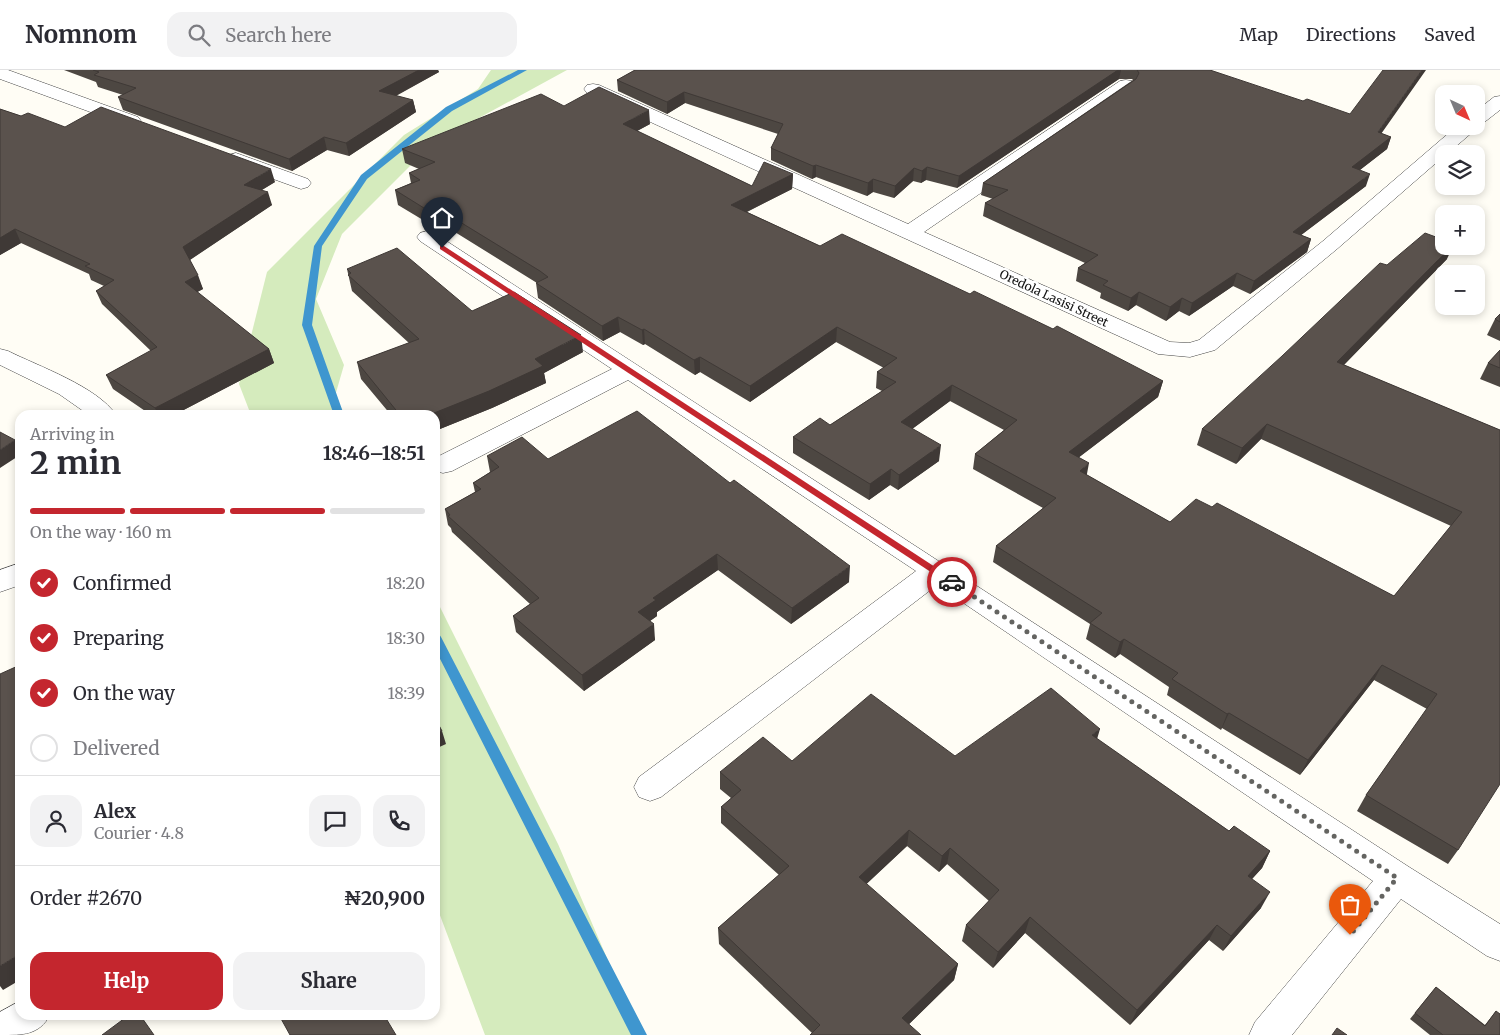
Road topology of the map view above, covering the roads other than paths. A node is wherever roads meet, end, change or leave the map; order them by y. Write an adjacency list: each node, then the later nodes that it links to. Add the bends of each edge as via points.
1 (0, 73): 6 (street)
2 (1126, 85): 10 (street)
3 (592, 90): 10 (street, Oredola Lasisi Street)
4 (1500, 101): 5 (street)
5 (1485, 113)
6 (146, 126)
7 (1458, 135): 10 (street, Oredola Lasisi Street, via 1207,345 1190,350 1166,349)
8 (219, 153): 9 (street)
9 (301, 183)
10 (910, 232)
11 (427, 237): 13 (street)
12 (0, 356): 14 (street, via 68,390)
13 (628, 370): 15 (street); 16 (street)
14 (98, 410)
15 (443, 465)
16 (936, 571): 19 (street); 20 (street)
17 (15, 575): 18 (street)
18 (0, 582)
19 (650, 787)
20 (1397, 878): 21 (street); 24 (street)
21 (1500, 944)
22 (22, 1020): 23 (street)
23 (0, 1032)
24 (1268, 1035)

